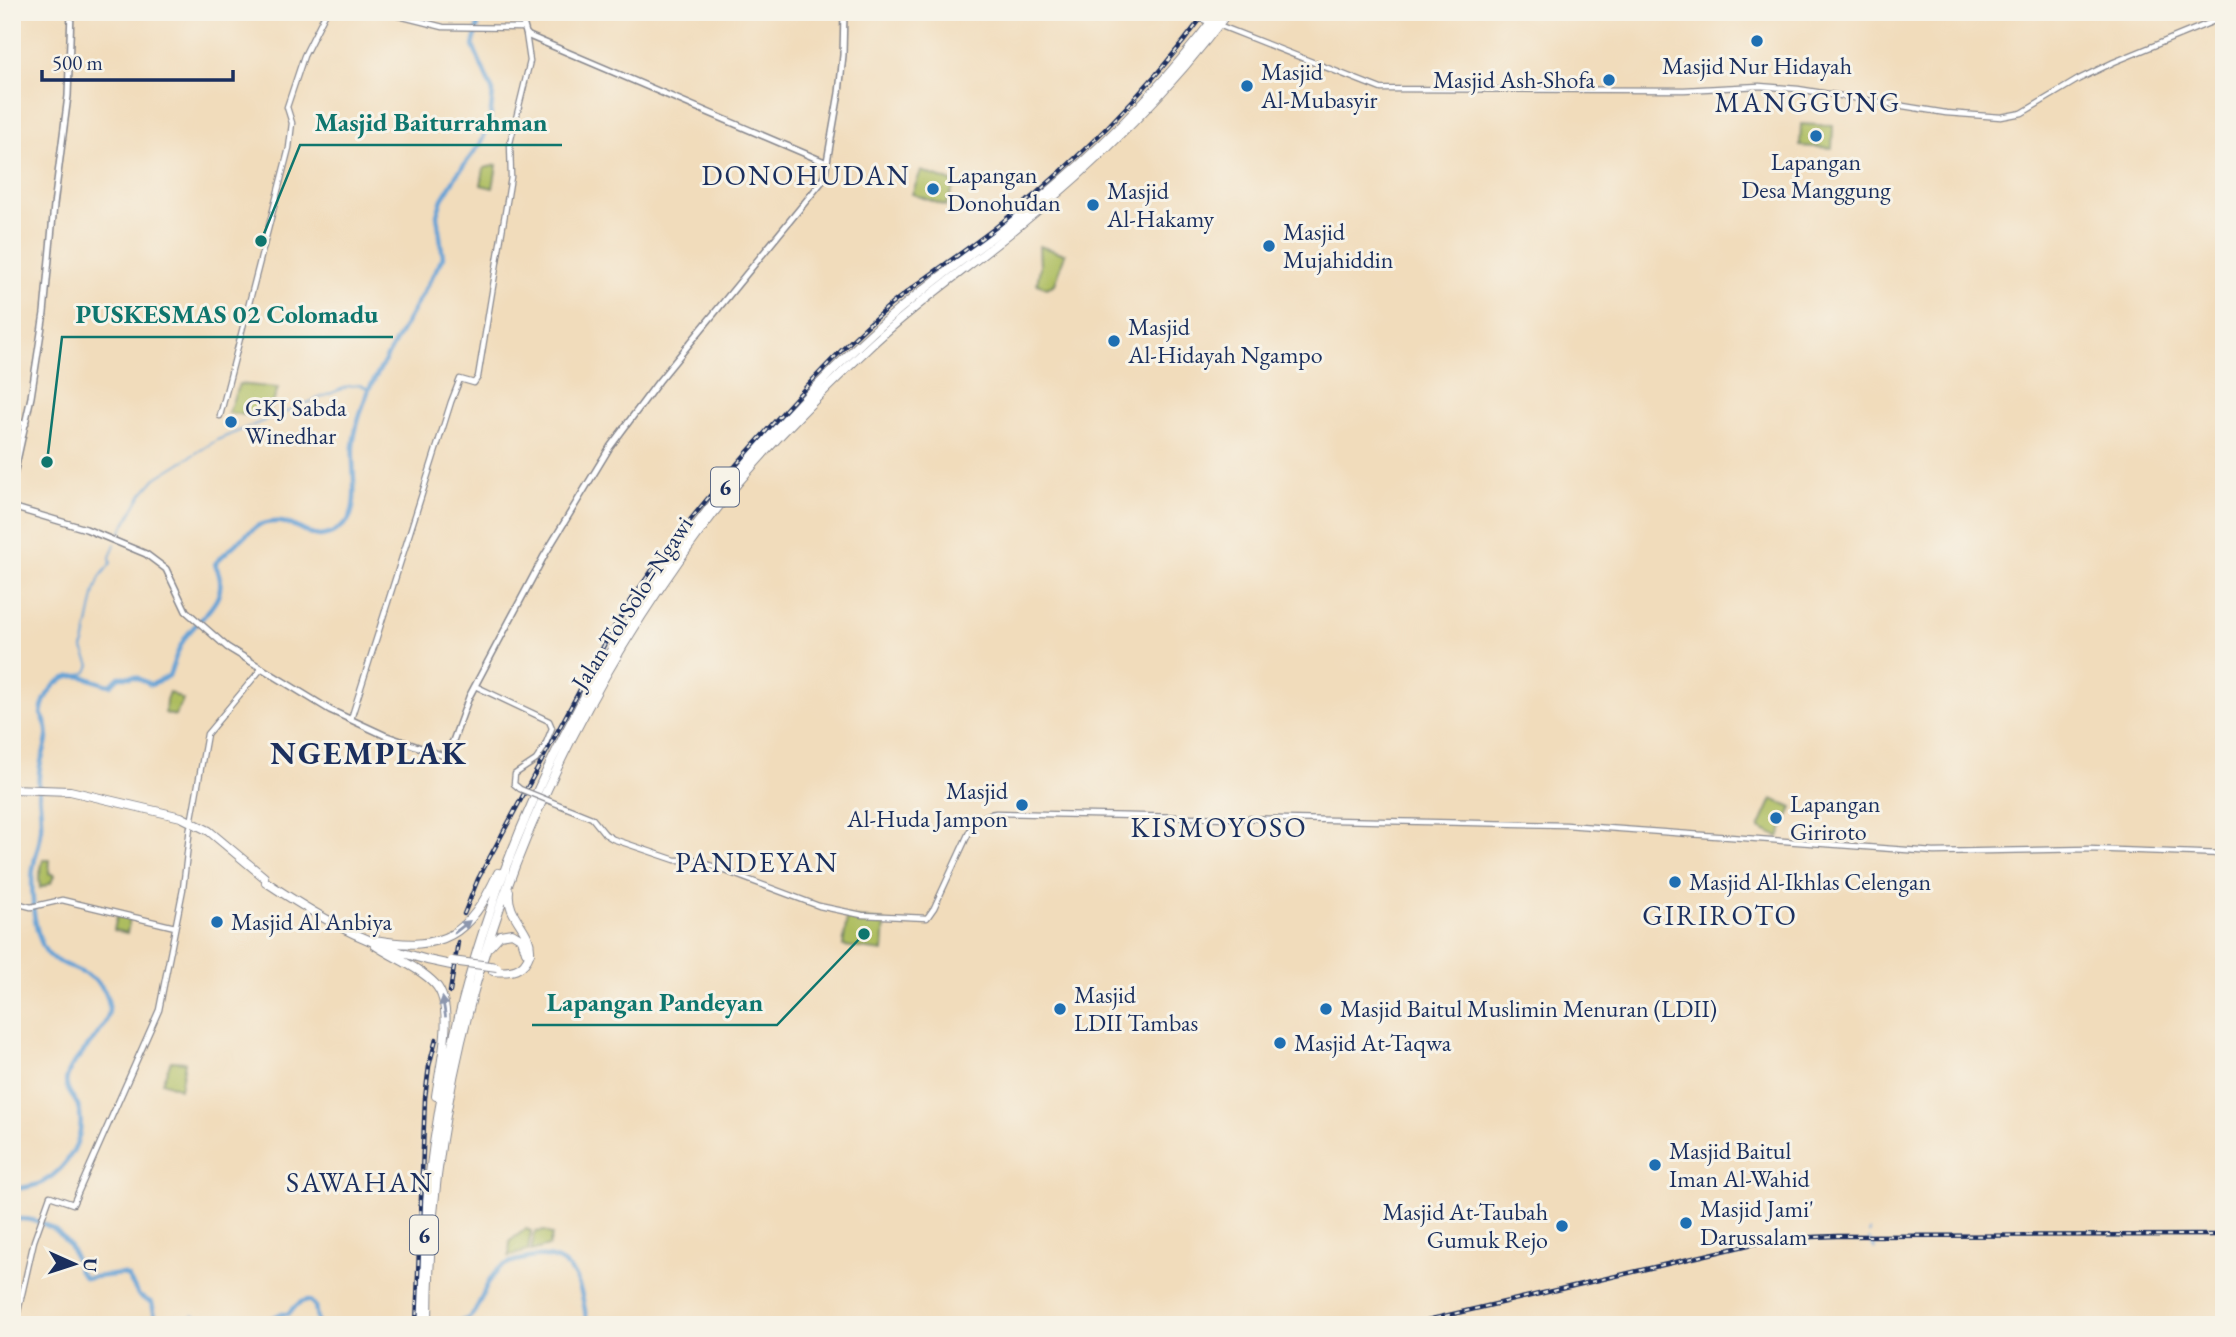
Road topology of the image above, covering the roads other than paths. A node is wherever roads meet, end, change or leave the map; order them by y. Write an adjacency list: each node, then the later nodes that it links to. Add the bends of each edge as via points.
1 (71, 12): 17 (main road, via 68,93 47,287)
2 (326, 12): 15 (street, via 304,56 287,107 292,120 289,148)
3 (383, 12): 12 (street, via 443,27)
4 (520, 12): 12 (main road)
5 (844, 12): 13 (main road, via 844,55)
6 (1185, 12): 10 (street)
7 (1219, 12): 14 (highway, Jalan Tol Solo–Ngawi / 6, via 1121,126)
8 (1228, 12): 14 (highway, Jalan Tol Solo–Ngawi / 6, via 1141,116 1102,155)
9 (2224, 18): 11 (street, via 2114,62 2007,117 1759,86 1684,90 1377,88)
10 (1206, 21)
11 (1221, 26)
12 (525, 30): 13 (main road); 22 (street, via 530,61 510,143 511,177 478,377 474,383 460,379 451,402)
13 (827, 163): 21 (main road, via 818,187 610,447 544,556)
14 (1020, 220): 24 (highway, Jalan Tol Solo–Ngawi / 6, via 868,348 738,484 695,538 616,658 574,731); 26 (highway, Jalan Tol Solo–Ngawi / 6, via 862,343 775,430 707,509 608,656 558,745)
15 (220, 416)
16 (12, 420): 17 (street)
17 (26, 424): 18 (main road)
18 (12, 484)
19 (12, 508): 20 (main road, via 116,540 146,554 165,568 194,620)
20 (262, 668): 22 (main road); 25 (street, via 207,734)
21 (475, 686): 22 (main road, via 444,756); 28 (street, bridge, via 549,720 552,731 544,748 536,760 515,774 514,784 520,789 592,818 613,839 675,860 688,857 818,905 862,915 927,918 971,828 988,814 1566,825 1934,852 2091,849)
22 (351, 719)
23 (14, 791): 31 (highway, via 54,791 181,817 209,831 265,879)
24 (536, 812): 32 (highway, via 508,895 511,911 530,940 529,956 518,970); 33 (highway, Jalan Tol Solo–Ngawi / 6, via 500,904)
25 (192, 818)
26 (521, 825): 31 (highway, one-way to 26, via 425,944 461,929 484,903); 34 (highway, Jalan Tol Solo–Ngawi / 6, via 469,978)
27 (190, 827): 30 (street)
28 (2224, 854)
29 (12, 902): 30 (street, via 30,907 62,900)
30 (176, 927): 36 (street, via 157,1016 73,1205 50,1196)
31 (375, 942): 32 (highway, bridge, via 452,963); 34 (highway, one-way to 31, via 444,1000 429,978)
32 (495, 969): 33 (highway, via 512,968 523,961 527,948 520,937 505,933 492,942)
33 (468, 1014): 35 (highway, Jalan Tol Solo–Ngawi / 6, via 435,1196)
34 (433, 1148): 35 (highway, Jalan Tol Solo–Ngawi / 6, via 424,1236)
35 (424, 1323)
36 (15, 1325)

